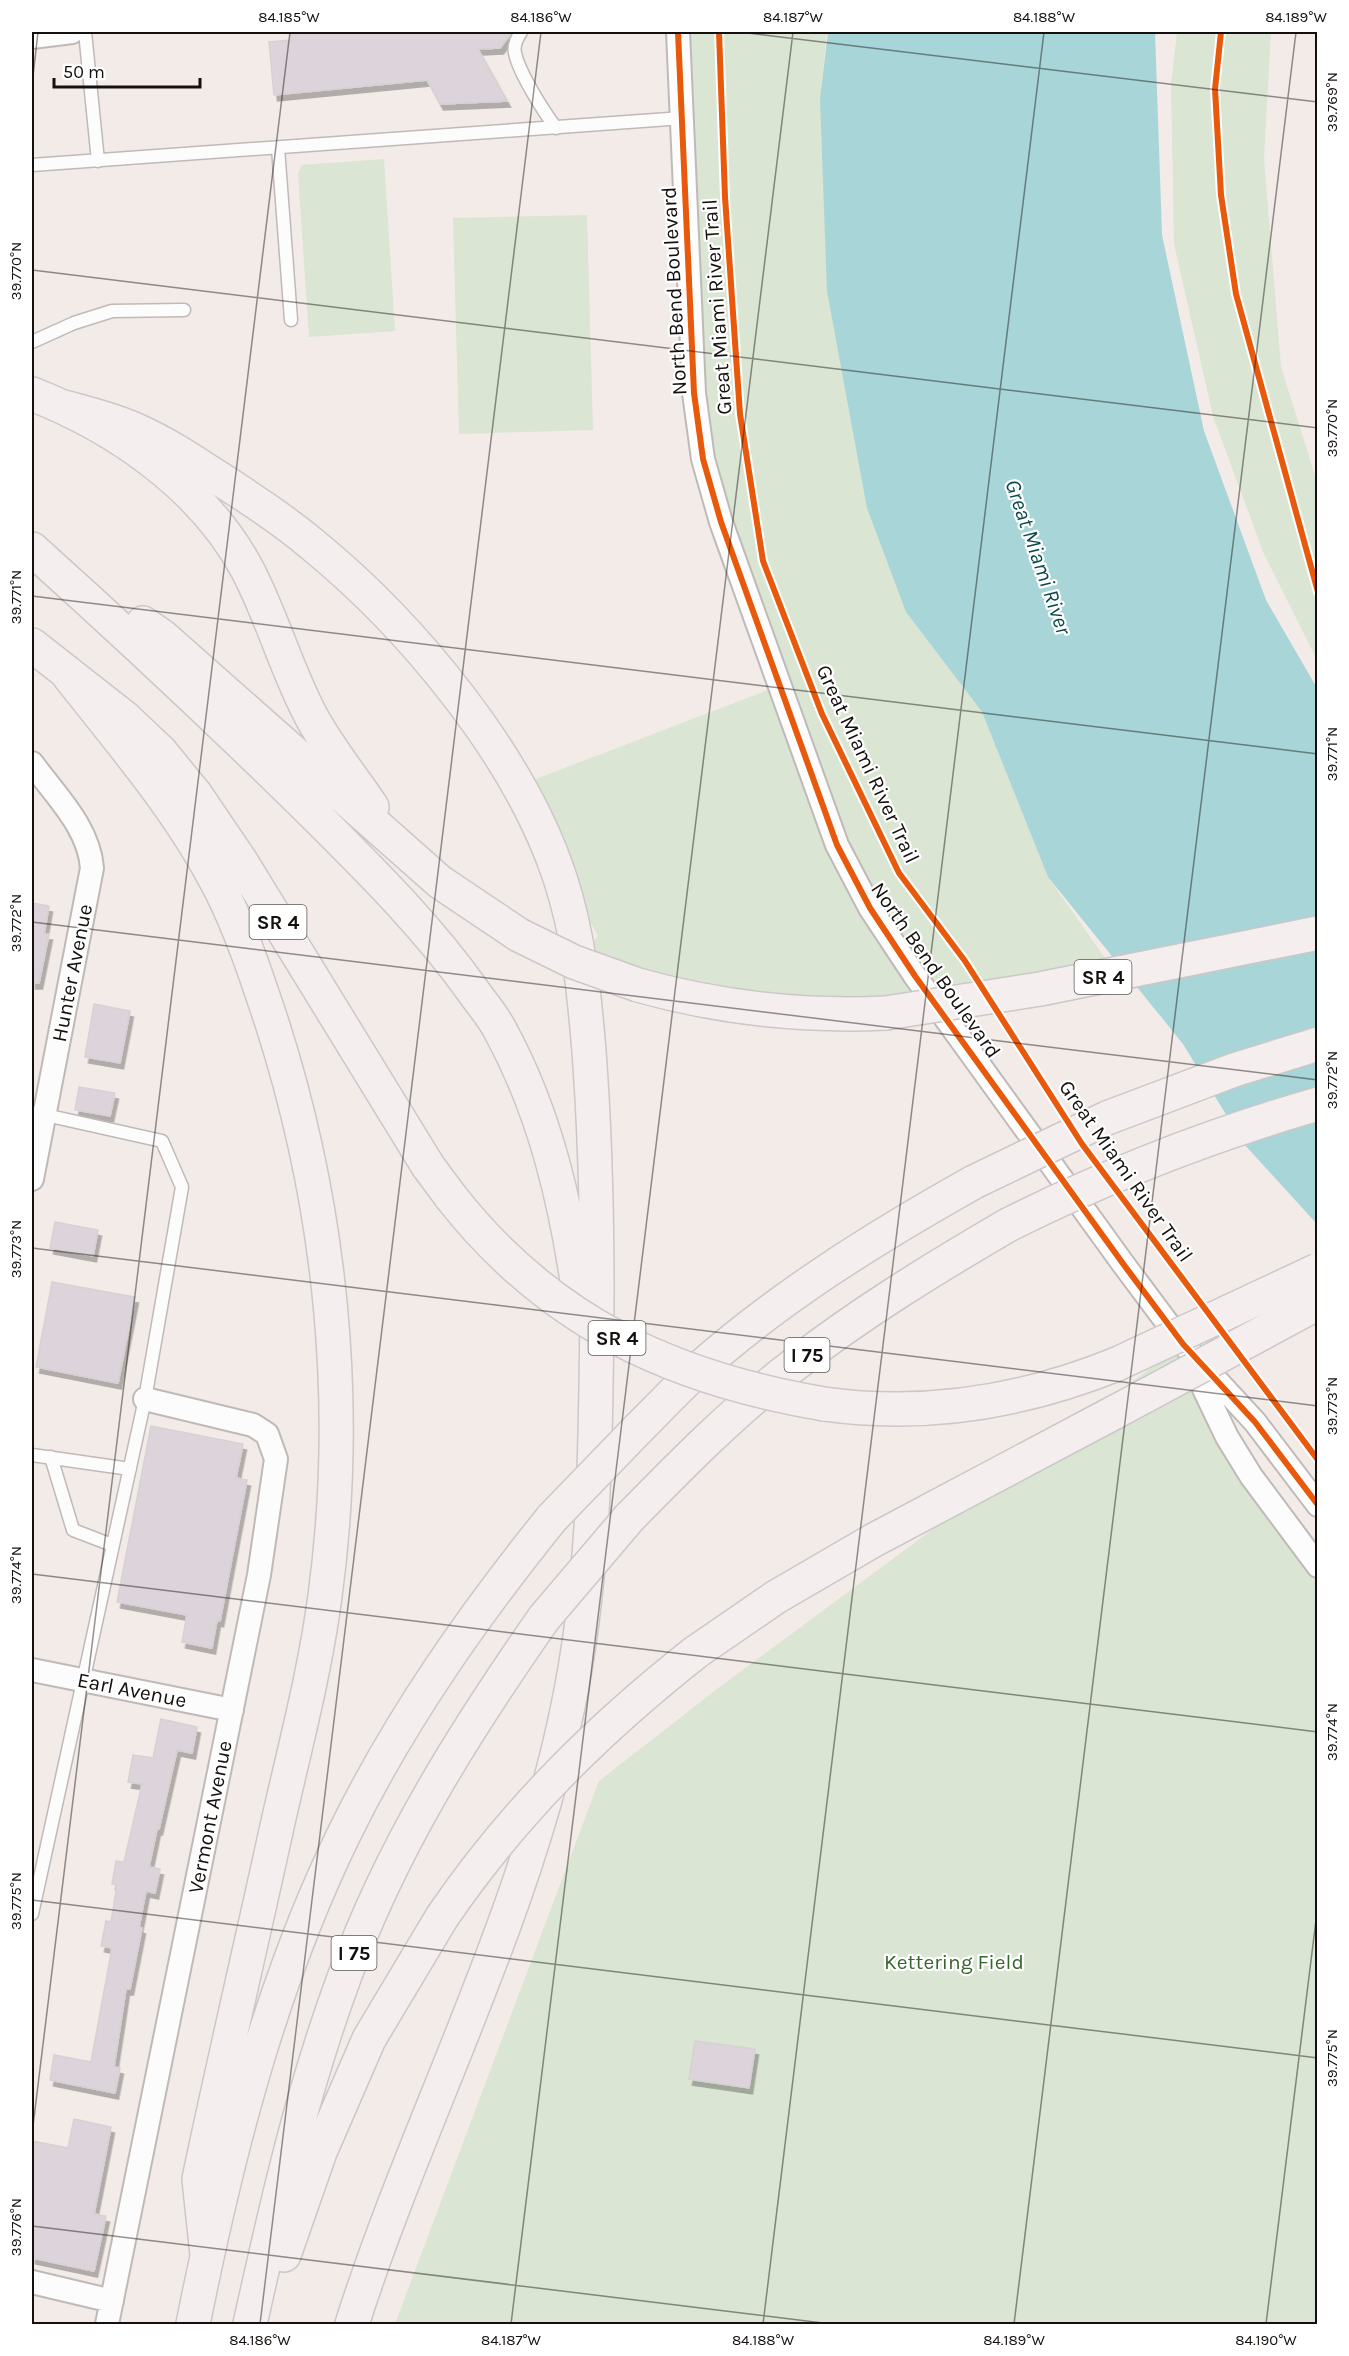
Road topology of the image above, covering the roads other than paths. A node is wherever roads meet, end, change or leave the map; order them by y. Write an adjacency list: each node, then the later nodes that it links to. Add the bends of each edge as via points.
1 (72, 32): 5 (street)
2 (85, 32): 9 (lane)
3 (521, 32): 7 (lane, via 515,40 514,53 543,112)
4 (678, 32): 6 (street, North Bend Boulevard)
5 (32, 37)
6 (683, 118): 7 (lane); 28 (street, North Bend Boulevard, via 694,393 703,459 729,544 837,845 870,908 915,976)
7 (556, 128): 8 (lane)
8 (278, 148): 9 (lane); 12 (lane)
9 (98, 161): 10 (lane)
10 (32, 165)
11 (184, 310): 13 (lane, via 112,311)
12 (291, 320)
13 (32, 342)
14 (32, 394): 15 (highway)
15 (64, 407): 20 (highway, via 158,467 217,523 248,571 312,717); 30 (highway, via 135,430 179,453 260,504 315,546 372,599 456,694 518,786 558,872 576,932 585,1002 597,1188)
16 (32, 547): 20 (highway, SR 4, via 162,636); 30 (highway, via 138,644 387,887 447,954 500,1029 543,1127 569,1221)
17 (32, 645): 18 (highway, SR 4)
18 (69, 676): 26 (highway, SR 4, bridge, via 125,718 160,751 196,795 428,1166 481,1232 528,1277 612,1336 666,1363 729,1384 824,1404 893,1410 988,1402 1035,1393 1117,1364); 41 (highway, via 178,815 222,891 261,989 298,1112 327,1272 336,1412 325,1598 199,2179)
19 (38, 772): 24 (street, Hunter Avenue, via 85,836 92,868)
20 (398, 846): 21 (highway, SR 4, bridge, via 440,882 519,935 604,974 699,1000 760,1011 886,1013 1062,985)
21 (1317, 933)
22 (1317, 1044): 41 (highway, I 75, bridge, via 1117,1114 974,1182 838,1263 693,1375 552,1518 502,1580 434,1677 376,1772 345,1833 273,2008 244,2102)
23 (1317, 1104): 46 (highway, I 75, bridge, via 1209,1137 1080,1189 1008,1225 888,1297 790,1368 694,1452 629,1518 544,1618 467,1731 394,1862 344,1976 305,2095)
24 (38, 1114): 25 (street, Hunter Avenue); 29 (lane, via 162,1141 182,1187)
25 (32, 1179)
26 (1317, 1270)
27 (1317, 1303): 47 (highway, bridge, via 874,1540 776,1597 696,1652 562,1768 491,1849 394,1994 320,2152)
28 (1183, 1344): 34 (street, North Bend Boulevard, via 1255,1422); 36 (street, North Bend Boulevard, via 1227,1437)
29 (145, 1399): 33 (lane); 39 (street, Vermont Avenue, via 253,1425 267,1434 274,1450 276,1459 259,1575)
30 (596, 1406): 48 (highway, via 593,1502 582,1625 566,1715 526,1861)
31 (32, 1455): 32 (lane)
32 (51, 1458): 33 (lane); 35 (lane, via 74,1530)
33 (130, 1469): 35 (lane)
34 (1317, 1505)
35 (112, 1545): 38 (lane)
36 (1317, 1566)
37 (32, 1670): 38 (street, Earl Avenue)
38 (81, 1680): 39 (street, Earl Avenue); 40 (lane)
39 (232, 1710): 43 (street, Vermont Avenue)
40 (32, 1914)
41 (207, 2255): 45 (highway, I 75)
42 (32, 2282): 43 (street)
43 (112, 2301): 44 (street, Vermont Avenue)
44 (107, 2325)
45 (193, 2325)
46 (250, 2325)
47 (260, 2325)
48 (352, 2325)

